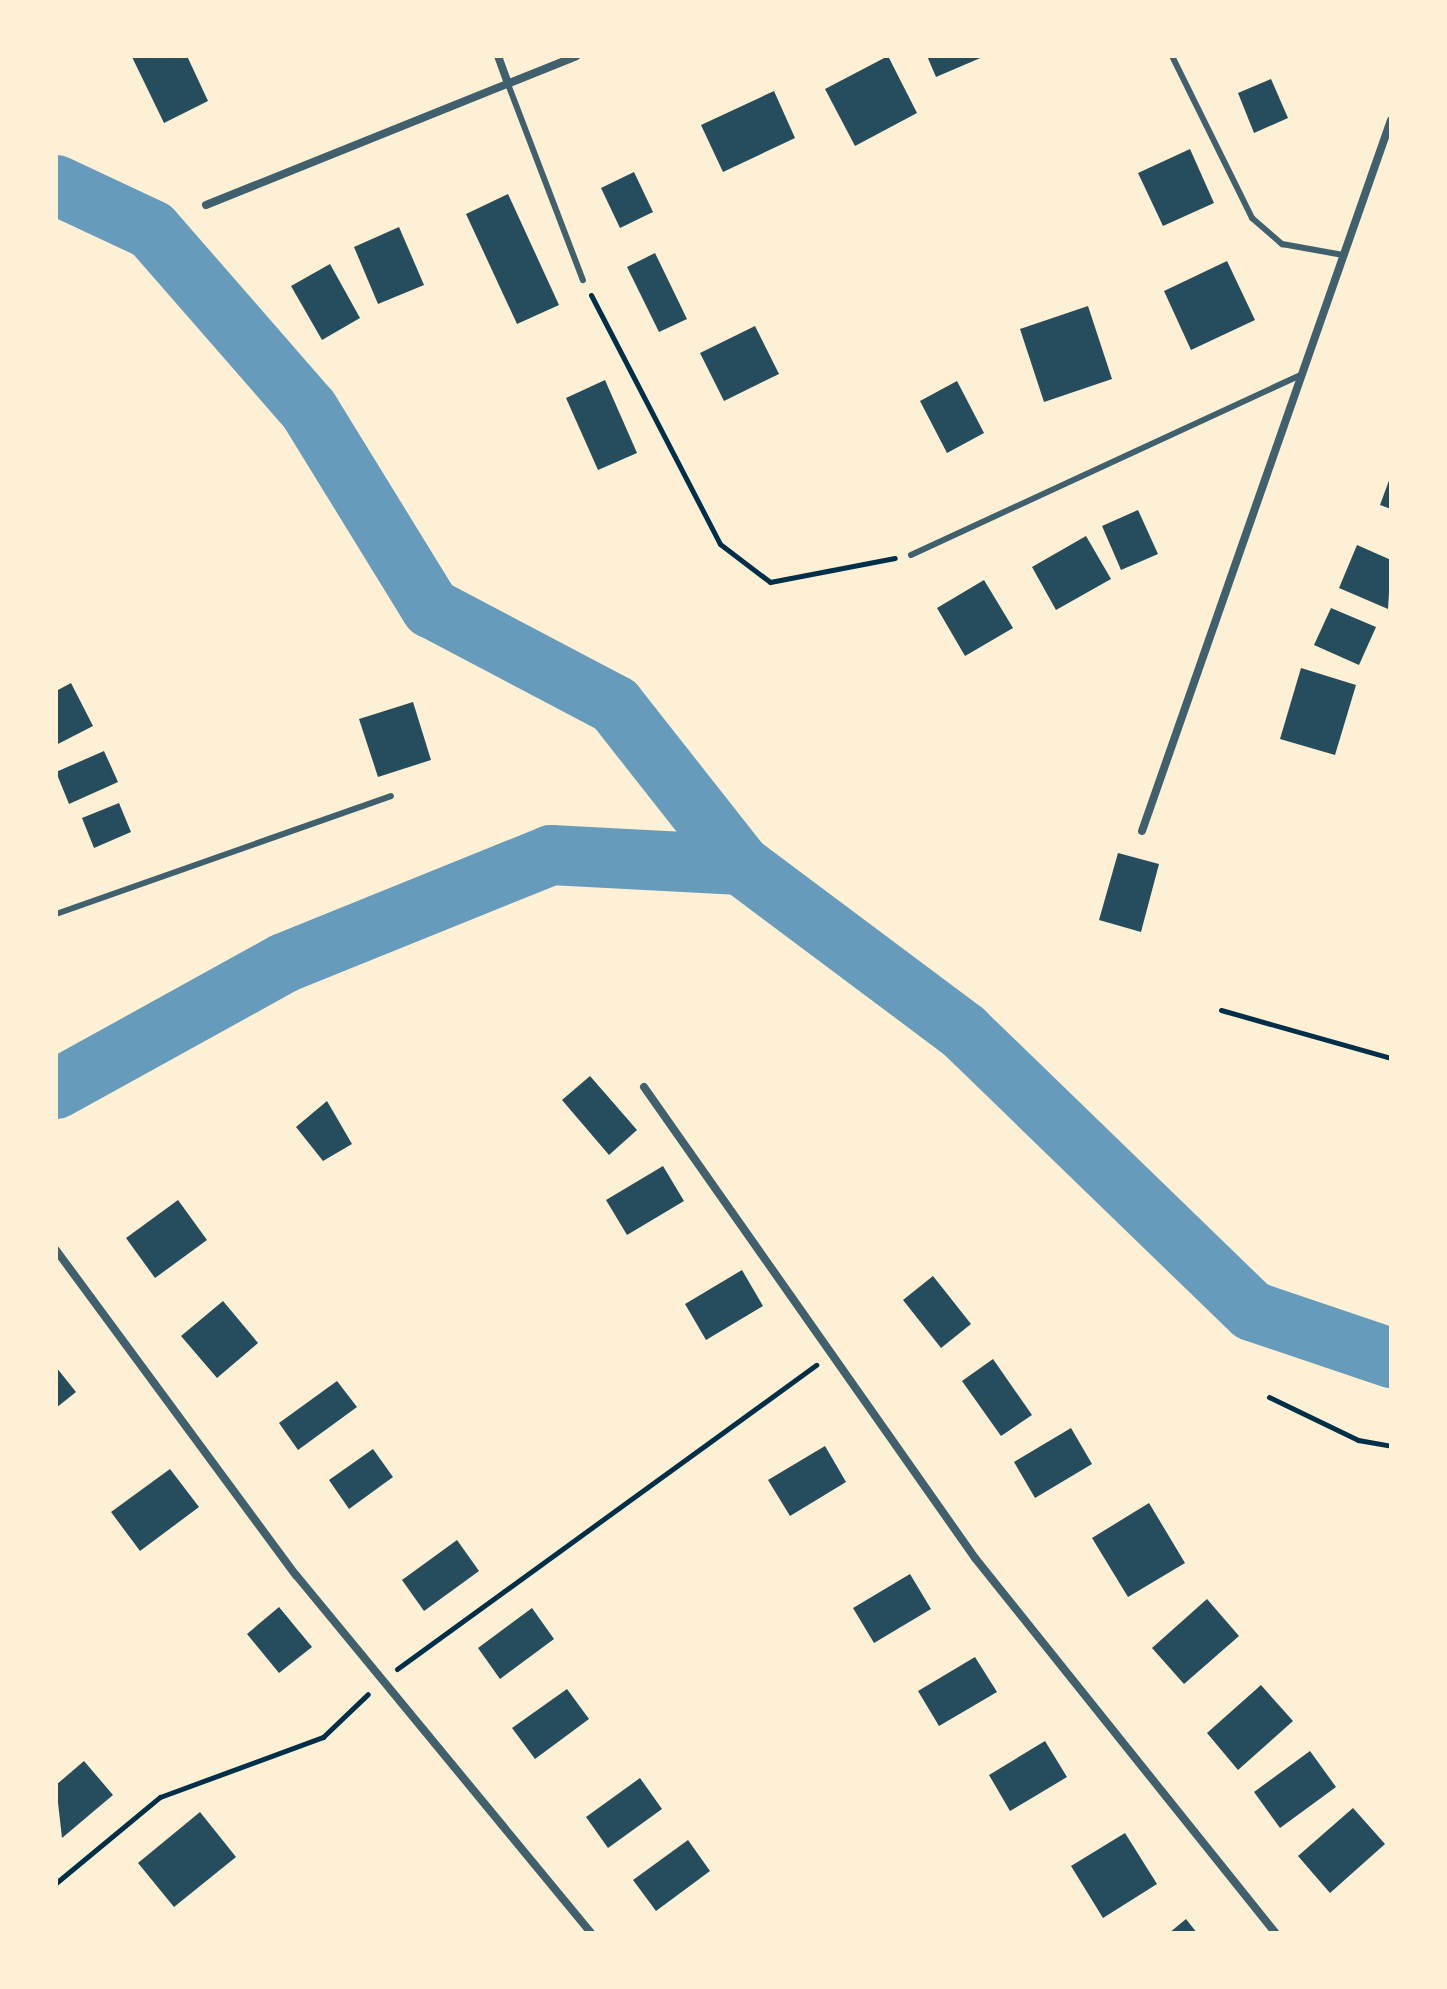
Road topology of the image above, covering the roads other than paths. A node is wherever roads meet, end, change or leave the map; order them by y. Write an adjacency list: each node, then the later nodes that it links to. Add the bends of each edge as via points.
1 (498, 56): 4 (street)
2 (576, 56): 4 (street)
3 (1172, 56): 7 (lane, via 1252,218 1282,244)
4 (508, 84): 6 (street); 8 (lane)
5 (1391, 120): 7 (street)
6 (206, 205)
7 (1343, 255): 9 (street)
8 (583, 280)
9 (1302, 374): 10 (lane); 12 (street)
10 (911, 555)
11 (391, 796): 13 (lane)
12 (1142, 831)
13 (56, 914)
14 (644, 1087): 17 (street, via 975,1558)
15 (56, 1250): 16 (street, via 382,1680)
16 (591, 1933)
17 (1275, 1933)

